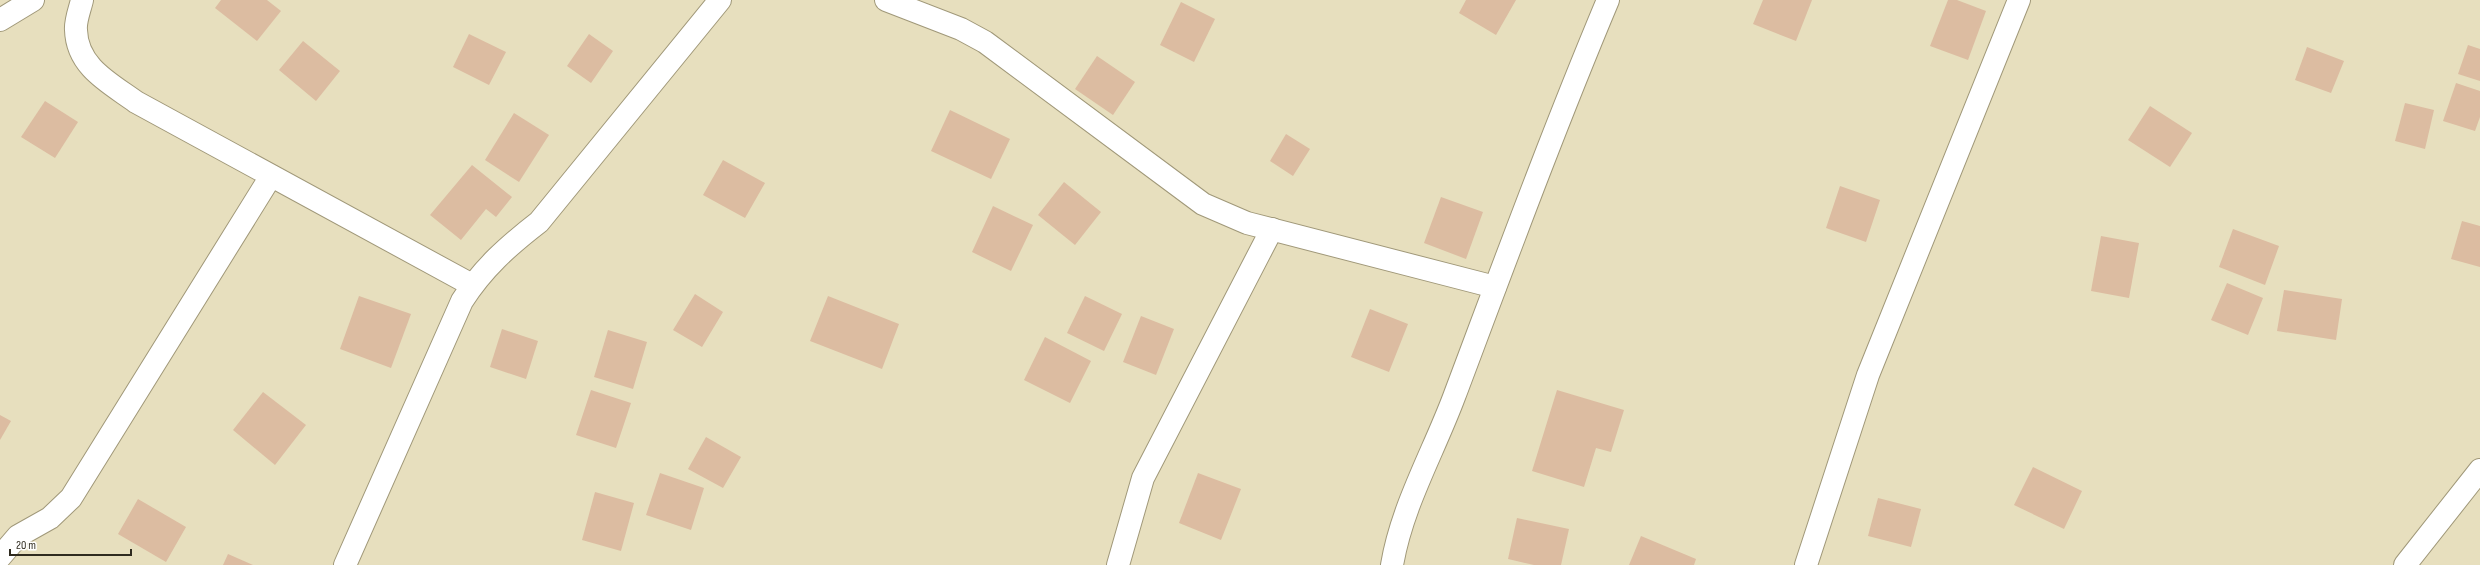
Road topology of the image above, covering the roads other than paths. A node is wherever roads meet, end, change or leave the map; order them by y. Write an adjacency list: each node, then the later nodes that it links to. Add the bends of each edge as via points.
1 (33, 0): 7 (street)
2 (82, 0): 8 (street, via 76,30 80,50 90,69 136,102)
3 (720, 0): 10 (street, via 538,222 502,250)
4 (886, 0): 9 (street, via 961,29 985,42 1203,204 1247,223)
5 (1608, 0): 11 (street, via 1561,111)
6 (2019, 0): 17 (street, via 1868,375)
7 (0, 20)
8 (271, 176): 10 (street); 13 (street, via 71,498 50,518 18,536)
9 (1272, 229): 11 (street); 15 (street, via 1143,478)
10 (472, 285): 14 (street, via 458,309)
11 (1495, 287): 16 (street, via 1453,400 1397,535)
12 (2480, 470): 18 (street)
13 (0, 556)
14 (346, 565)
15 (1118, 565)
16 (1392, 565)
17 (1806, 565)
18 (2405, 565)

